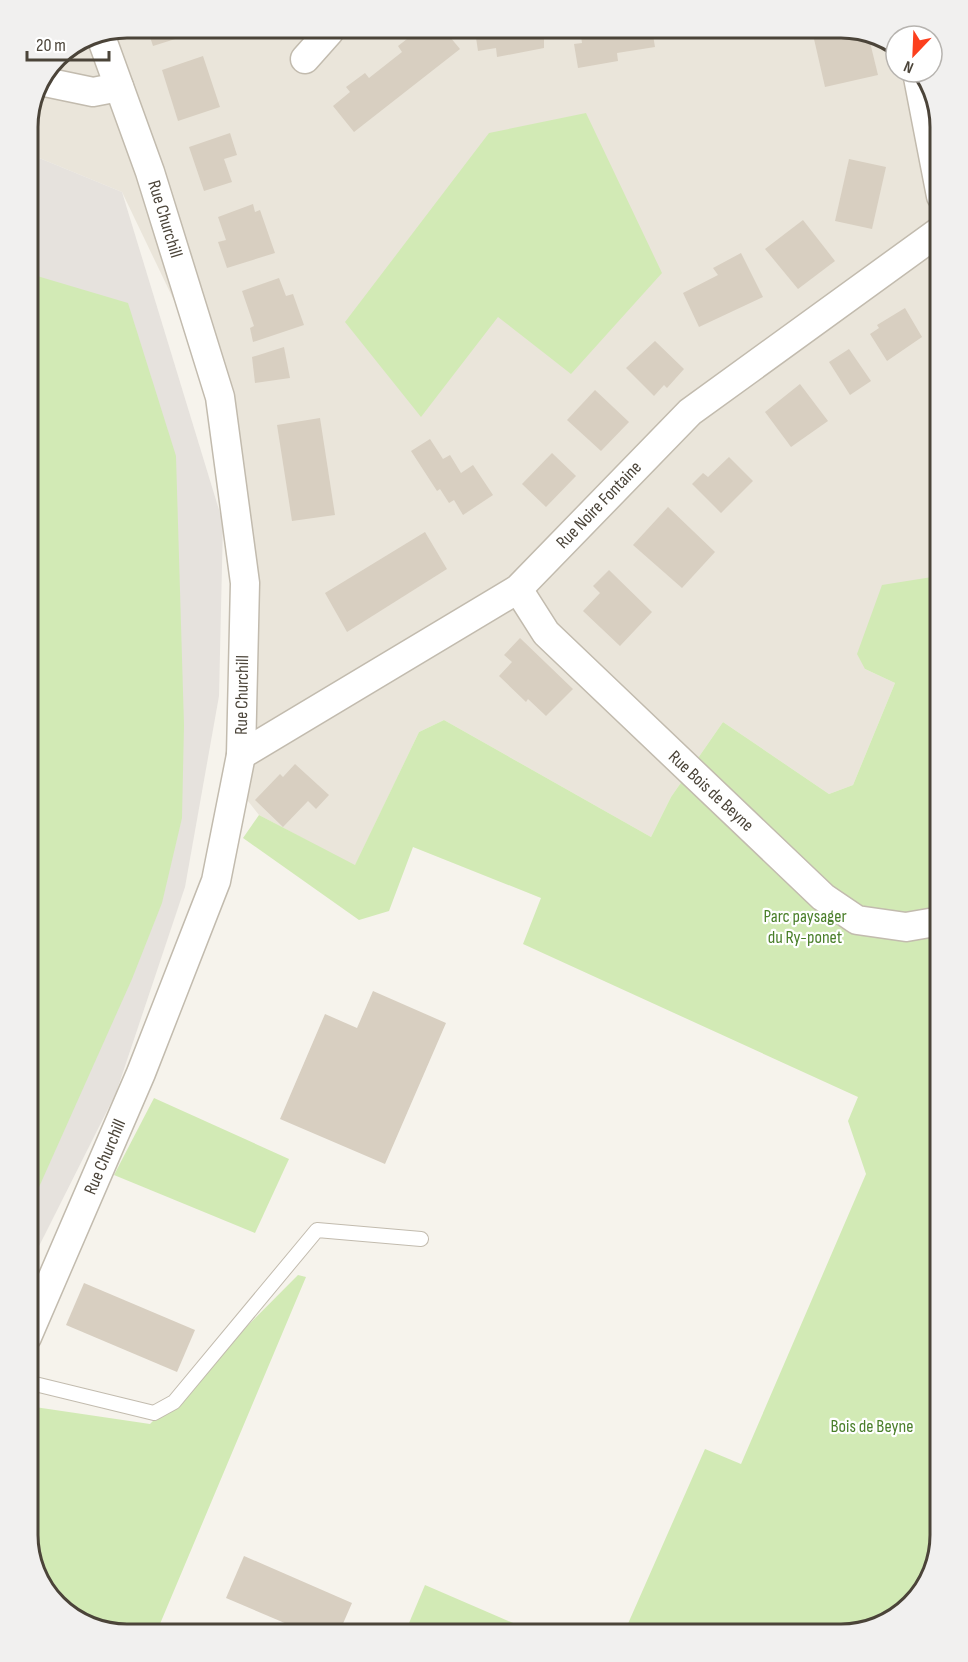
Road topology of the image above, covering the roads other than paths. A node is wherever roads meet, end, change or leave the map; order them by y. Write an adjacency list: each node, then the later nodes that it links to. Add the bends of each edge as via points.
1 (324, 37): 3 (street)
2 (102, 41): 6 (street, Rue Churchill)
3 (305, 59)
4 (49, 83): 6 (street, via 93,92)
5 (918, 84): 7 (street)
6 (119, 87): 10 (street, Rue Churchill, via 150,172 220,397 245,583)
7 (930, 141)
8 (930, 238): 9 (street, Rue Noire Fontaine, via 690,412)
9 (518, 589): 10 (street, Rue Noire Fontaine); 11 (street, Rue Bois de Beyne, via 546,633 823,897 857,920 906,927)
10 (241, 755): 13 (street, Rue Churchill, via 216,881 141,1073)
11 (930, 923)
12 (421, 1239): 14 (lane, via 317,1230 174,1402 154,1413)
13 (37, 1313)
14 (37, 1385)

